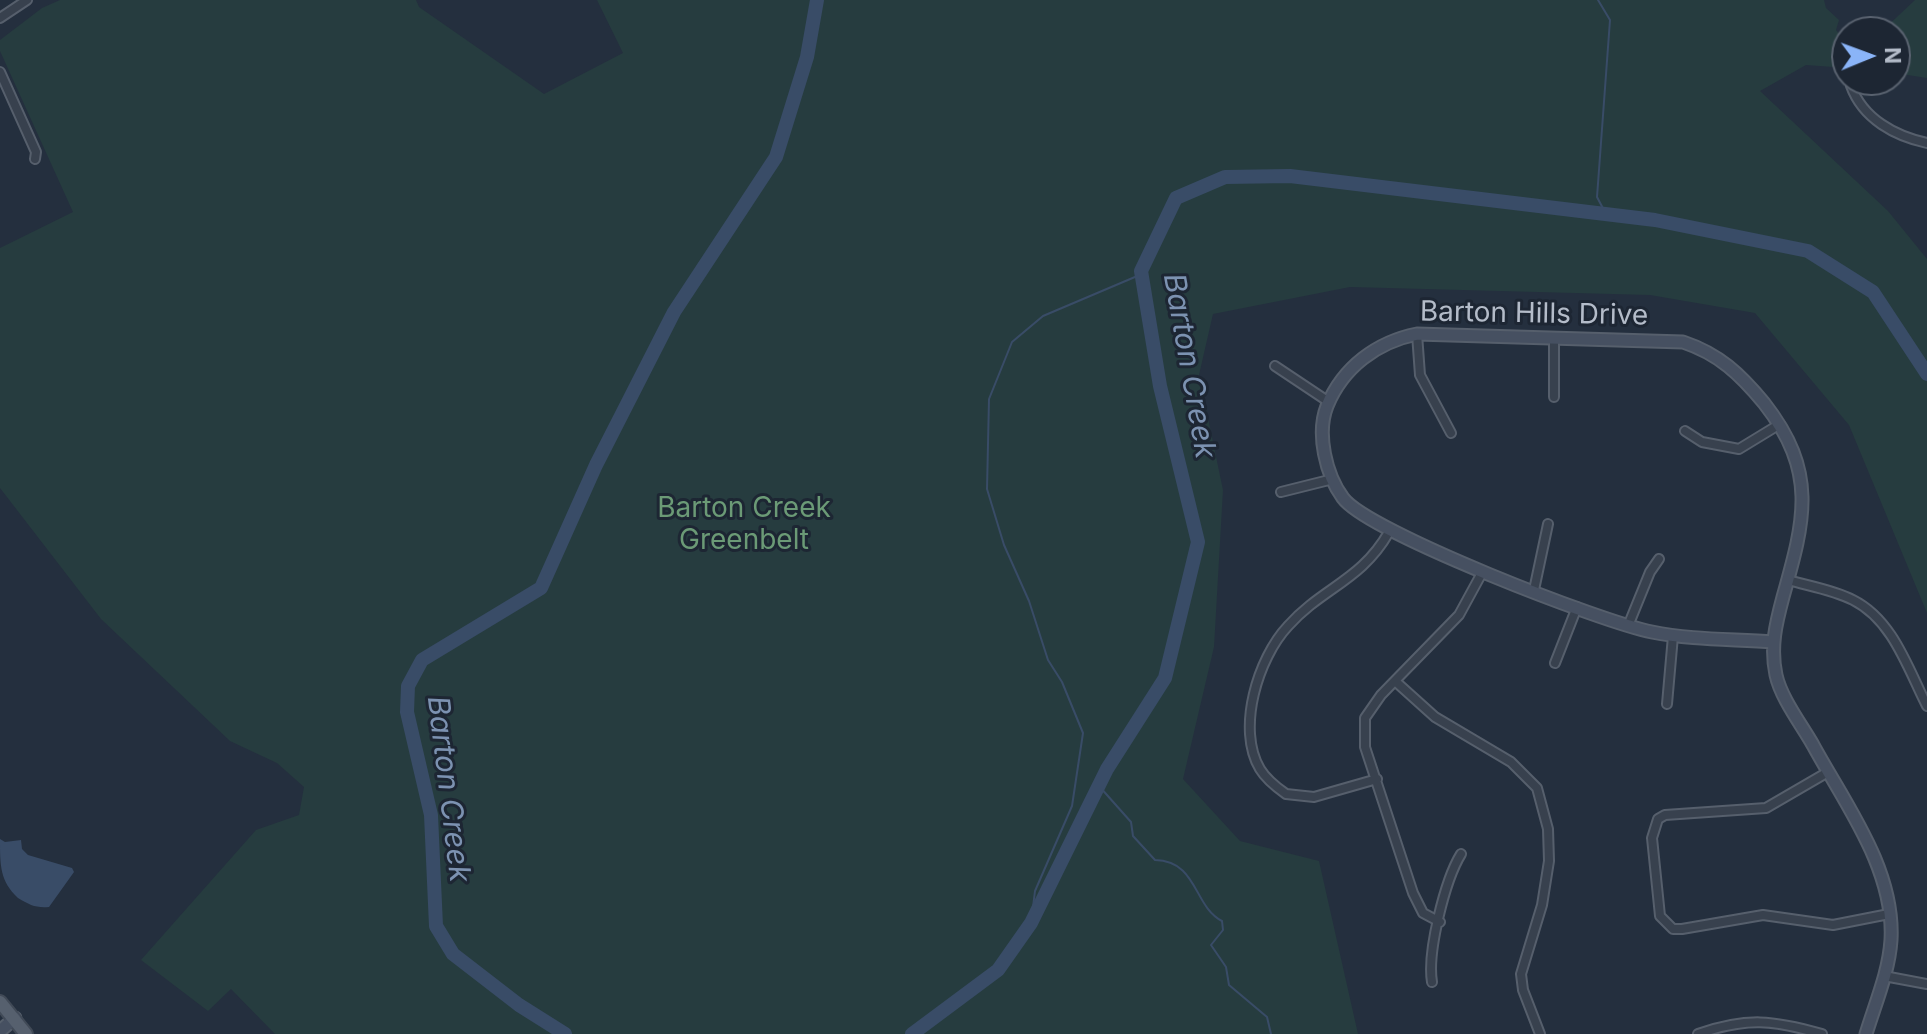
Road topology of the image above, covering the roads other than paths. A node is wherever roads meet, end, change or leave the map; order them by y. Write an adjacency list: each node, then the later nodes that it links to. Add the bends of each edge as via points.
1 (27, 0): 2 (street)
2 (0, 18)
3 (0, 72): 6 (street)
4 (1854, 96): 5 (street, via 1889,131)
5 (1927, 143)
6 (35, 159)
7 (1417, 334): 8 (street, Barton Hills Drive); 11 (street, Barton Hills Drive, via 1380,344 1351,369); 14 (street, via 1420,375)
8 (1554, 338): 10 (street); 12 (street, Barton Hills Drive, via 1665,339 1697,347 1738,373)
9 (1275, 366): 11 (street)
10 (1554, 397)
11 (1329, 402): 15 (street, Barton Hills Drive, via 1322,435)
12 (1780, 424): 13 (street, via 1739,449 1702,442); 21 (street, Barton Hills Drive, via 1804,482 1802,524)
13 (1685, 431)
14 (1451, 433)
15 (1333, 479): 16 (street); 18 (street, Barton Hills Drive, via 1356,512)
16 (1281, 492)
17 (1548, 524): 22 (street)
18 (1389, 532): 20 (street, Barton Hills Drive); 32 (street, via 1368,563 1286,628 1261,674 1250,733 1259,768 1286,794 1314,797)
19 (1659, 559): 24 (street)
20 (1483, 571): 22 (street, Barton Hills Drive); 28 (street, via 1459,615)
21 (1788, 580): 26 (street, Barton Hills Drive); 30 (street, via 1867,609 1889,633)
22 (1534, 590): 23 (street, Barton Hills Drive)
23 (1577, 607): 24 (street, Barton Hills Drive); 27 (street)
24 (1628, 626): 25 (street, Barton Hills Drive)
25 (1673, 636): 26 (street, Barton Hills Drive); 29 (street)
26 (1773, 642): 31 (street, Barton Hills Drive, via 1776,678)
27 (1555, 663)
28 (1395, 681): 32 (street, via 1365,718 1365,747); 43 (street, via 1435,717 1511,762 1537,788 1548,829 1549,861 1521,974)
29 (1667, 704)
30 (1927, 706)
31 (1828, 772): 34 (street, Barton Hills Drive, via 1862,830); 34 (street, via 1766,808 1658,819 1652,838 1660,916 1667,925 1682,929 1763,915 1833,925)
32 (1377, 779): 35 (street, via 1413,893 1423,913)
33 (1461, 854): 35 (street)
34 (1889, 914): 36 (street, Barton Hills Drive, via 1891,940)
35 (1440, 922): 37 (street)
36 (1884, 976): 38 (street); 46 (street, Barton Hills Drive)
37 (1432, 982)
38 (1927, 984)
39 (0, 1002): 40 (main road)
40 (15, 1018): 41 (street); 42 (main road)
41 (0, 1031)
42 (26, 1034)
43 (1540, 1034)
44 (1698, 1034): 45 (street, via 1754,1020)
45 (1822, 1034)
46 (1866, 1034)

